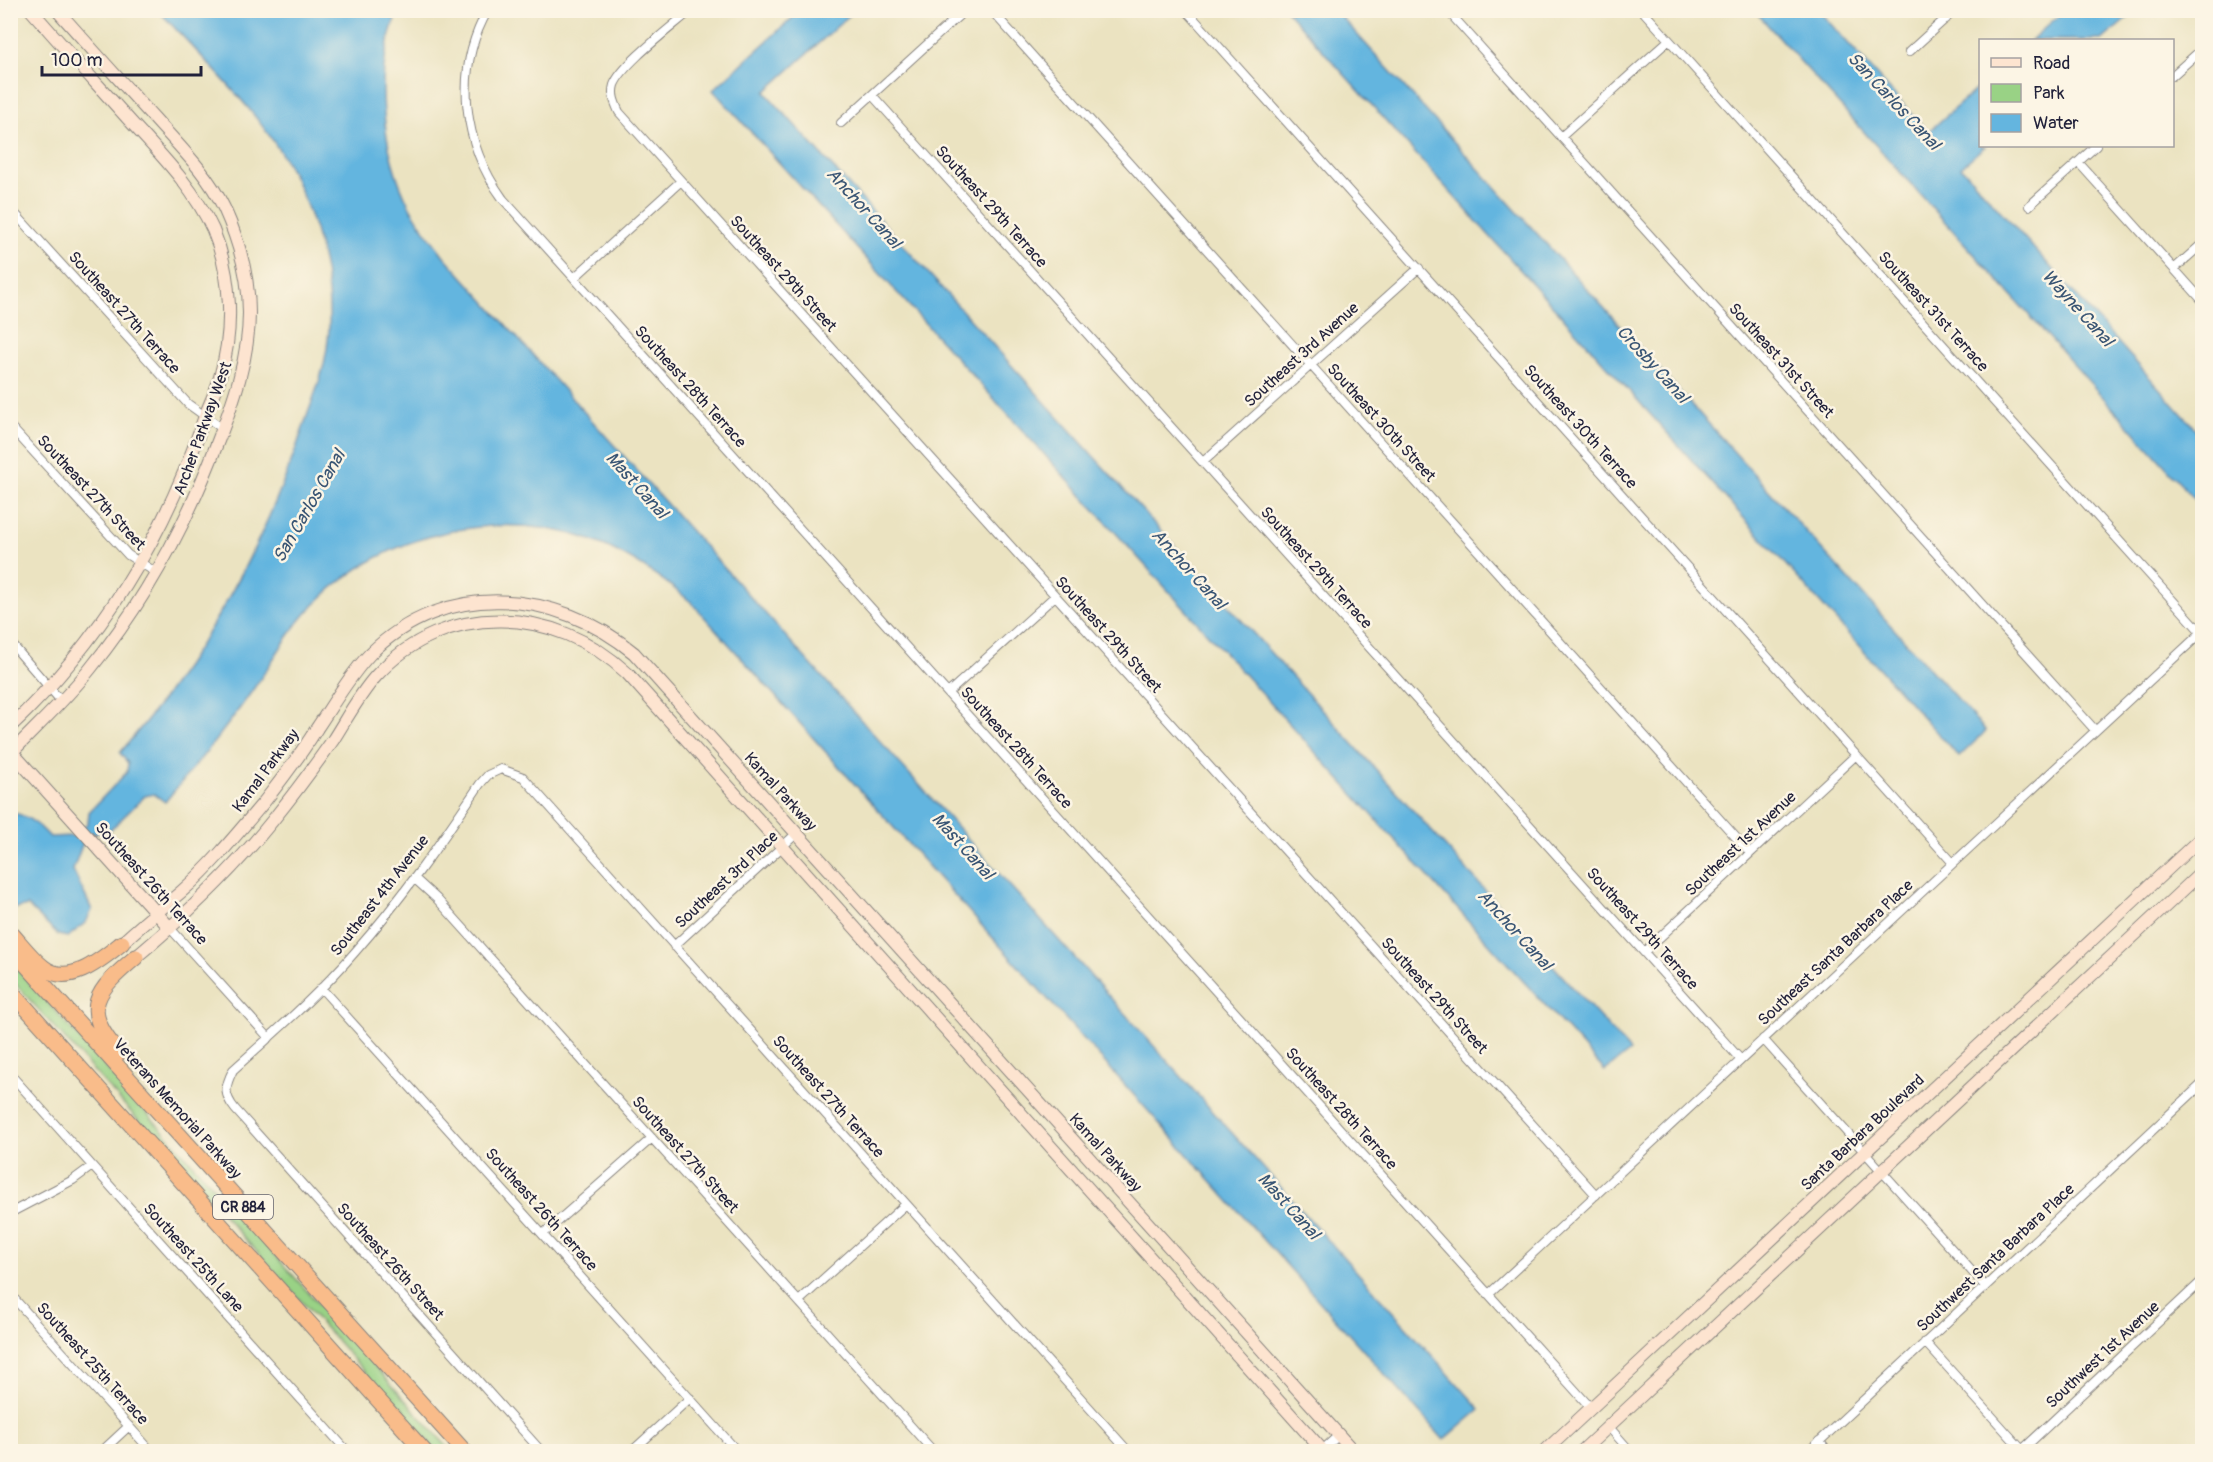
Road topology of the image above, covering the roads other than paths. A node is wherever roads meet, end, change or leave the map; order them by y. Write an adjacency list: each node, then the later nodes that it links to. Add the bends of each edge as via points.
1 (31, 10): 31 (street, Archer Parkway West, via 172,168 196,198 213,231 228,287 229,331 221,375)
2 (57, 10): 33 (street, Archer Parkway West, via 201,172 234,231 248,286 249,316 244,358)
3 (488, 10): 28 (street, Southeast 28th Terrace, via 471,51 466,82 470,126 489,177 503,199)
4 (691, 10): 22 (street, Southeast 29th Street, via 623,72 614,87 619,112)
5 (965, 10): 17 (street)
6 (991, 10): 30 (street, Southeast 30th Street)
7 (1186, 10): 26 (street, Southeast 30th Terrace)
8 (1447, 10): 19 (street, Southeast 31st Street)
9 (1642, 10): 13 (street, Southeast 31st Terrace)
10 (1939, 10): 12 (street)
11 (1956, 10): 12 (street)
12 (1946, 19): 15 (street)
13 (1669, 40): 19 (street); 38 (street, Southeast 31st Terrace)
14 (2202, 49): 16 (street)
15 (1909, 52)
16 (2174, 74)
17 (872, 95): 18 (street); 34 (street, Southeast 29th Terrace)
18 (841, 123)
19 (1561, 137): 44 (street, Southeast 31st Street)
20 (2095, 147): 21 (street)
21 (2078, 162): 23 (street); 27 (street)
22 (681, 181): 28 (street); 37 (street, Southeast 29th Street)
23 (2029, 206)
24 (10, 208): 31 (street, Southeast 27th Terrace, via 188,404)
25 (2202, 244): 27 (street)
26 (1419, 268): 30 (street, Southeast 3rd Avenue); 46 (street, Southeast 30th Terrace)
27 (2174, 270): 29 (street)
28 (574, 278): 41 (street, Southeast 28th Terrace)
29 (2202, 300)
30 (1311, 366): 34 (street, Southeast 3rd Avenue); 51 (street, Southeast 30th Street)
31 (205, 417): 33 (street, Southeast 27th Terrace); 35 (street, Archer Parkway West, via 175,498)
32 (10, 426): 35 (street, Southeast 27th Street)
33 (223, 429): 36 (street, Archer Parkway West, via 183,525)
34 (1203, 462): 61 (street, Southeast 29th Terrace)
35 (140, 564): 36 (street, Southeast 27th Street); 40 (street, Archer Parkway West, via 98,629)
36 (157, 573): 42 (street, Archer Parkway West, via 119,632)
37 (1055, 596): 41 (street); 75 (street, Southeast 29th Street)
38 (2202, 632): 44 (street, Southeast Santa Barbara Place)
39 (10, 642): 40 (street)
40 (50, 685): 42 (street); 43 (street, Archer Parkway West)
41 (948, 693): 83 (street, Southeast 28th Terrace)
42 (61, 701): 45 (street, Archer Parkway West)
43 (10, 728)
44 (2095, 730): 52 (street, Southeast Santa Barbara Place)
45 (11, 752): 55 (street, Southeast 26th Terrace)
46 (1856, 755): 51 (street, Southeast 1st Avenue); 52 (street, Southeast 30th Terrace)
47 (501, 769): 54 (street, Southeast 4th Avenue, via 480,784); 59 (street, Southeast 27th Terrace, via 523,777)
48 (797, 833): 50 (street, Southeast 3rd Place); 55 (street, Kamal Parkway, via 634,653 614,636 556,609 520,602 484,602 417,621 371,654 264,801 198,876); 90 (street, Kamal Parkway)
49 (2202, 837): 72 (street, Santa Barbara Boulevard)
50 (783, 846): 56 (street, via 610,657 560,630 524,621 488,621 434,634 389,663 367,687 271,822); 59 (street, Southeast 3rd Place); 92 (street)
51 (1750, 853): 61 (street, Southeast 1st Avenue)
52 (1953, 862): 66 (street, Southeast Santa Barbara Place)
53 (2202, 872): 74 (street)
54 (414, 878): 63 (street, Southeast 4th Avenue); 71 (street, Southeast 27th Street)
55 (156, 911): 56 (street, Southeast 26th Terrace); 58 (street, Kamal Parkway)
56 (170, 928): 62 (street); 65 (street, Southeast 26th Terrace)
57 (10, 932): 58 (highway, via 45,969 66,974 87,968)
58 (122, 943)
59 (674, 946): 76 (street, Southeast 27th Terrace)
60 (10, 947): 77 (highway, Veterans Memorial Parkway / CR 884)
61 (1644, 952): 67 (street, Southeast 29th Terrace)
62 (136, 957): 77 (highway, via 100,994 96,1021 107,1039 225,1171)
63 (321, 988): 65 (street, Southeast 4th Avenue); 79 (street, Southeast 26th Terrace)
64 (10, 990): 97 (highway, CR 884)
65 (269, 1038): 70 (street, Southeast 4th Avenue, via 233,1070)
66 (1763, 1039): 67 (street, Southeast Santa Barbara Place); 72 (street)
67 (1741, 1060): 75 (street, Southeast Santa Barbara Place)
68 (13, 1078): 73 (street, Southeast 25th Lane)
69 (2202, 1084): 81 (street, Southwest Santa Barbara Place)
70 (225, 1086): 99 (street, Southeast 26th Street, via 227,1099 235,1109)
71 (652, 1138): 79 (street); 84 (street, Southeast 27th Street)
72 (1865, 1152): 74 (street); 87 (street, Santa Barbara Boulevard)
73 (92, 1166): 78 (street); 96 (street, Southeast 25th Lane)
74 (1882, 1171): 81 (street); 89 (street)
75 (1596, 1195): 83 (street, Southeast Santa Barbara Place)
76 (906, 1204): 84 (street); 103 (street, Southeast 27th Terrace)
77 (242, 1206): 98 (highway, Veterans Memorial Parkway / CR 884)
78 (10, 1213)
79 (543, 1234): 86 (street, Southeast 26th Terrace)
80 (2202, 1281): 93 (street, Southwest 1st Avenue)
81 (1985, 1286): 85 (street, Southwest Santa Barbara Place)
82 (10, 1294): 88 (street, Southeast 25th Terrace)
83 (1489, 1294): 87 (street, Southeast 28th Terrace)
84 (799, 1301): 102 (street, Southeast 27th Street)
85 (1925, 1342): 91 (street, Southwest Santa Barbara Place); 93 (street)
86 (690, 1398): 100 (street); 101 (street, Southeast 26th Terrace)
87 (1591, 1408): 105 (street, Santa Barbara Boulevard)
88 (129, 1426): 94 (street); 95 (street, Southeast 25th Terrace)
89 (1608, 1426): 106 (street); 107 (street)
90 (1339, 1435): 92 (street); 104 (street, Kamal Parkway)
91 (1819, 1441): 108 (street, Southwest Santa Barbara Place); 109 (street)
92 (1323, 1451)
93 (2023, 1451)
94 (101, 1452)
95 (152, 1452)
96 (348, 1452)
97 (425, 1452)
98 (465, 1452)
99 (542, 1452)
100 (631, 1452)
101 (738, 1452)
102 (934, 1452)
103 (1129, 1452)
104 (1354, 1452)
105 (1544, 1452)
106 (1581, 1452)
107 (1631, 1452)
108 (1808, 1452)
109 (1828, 1452)

